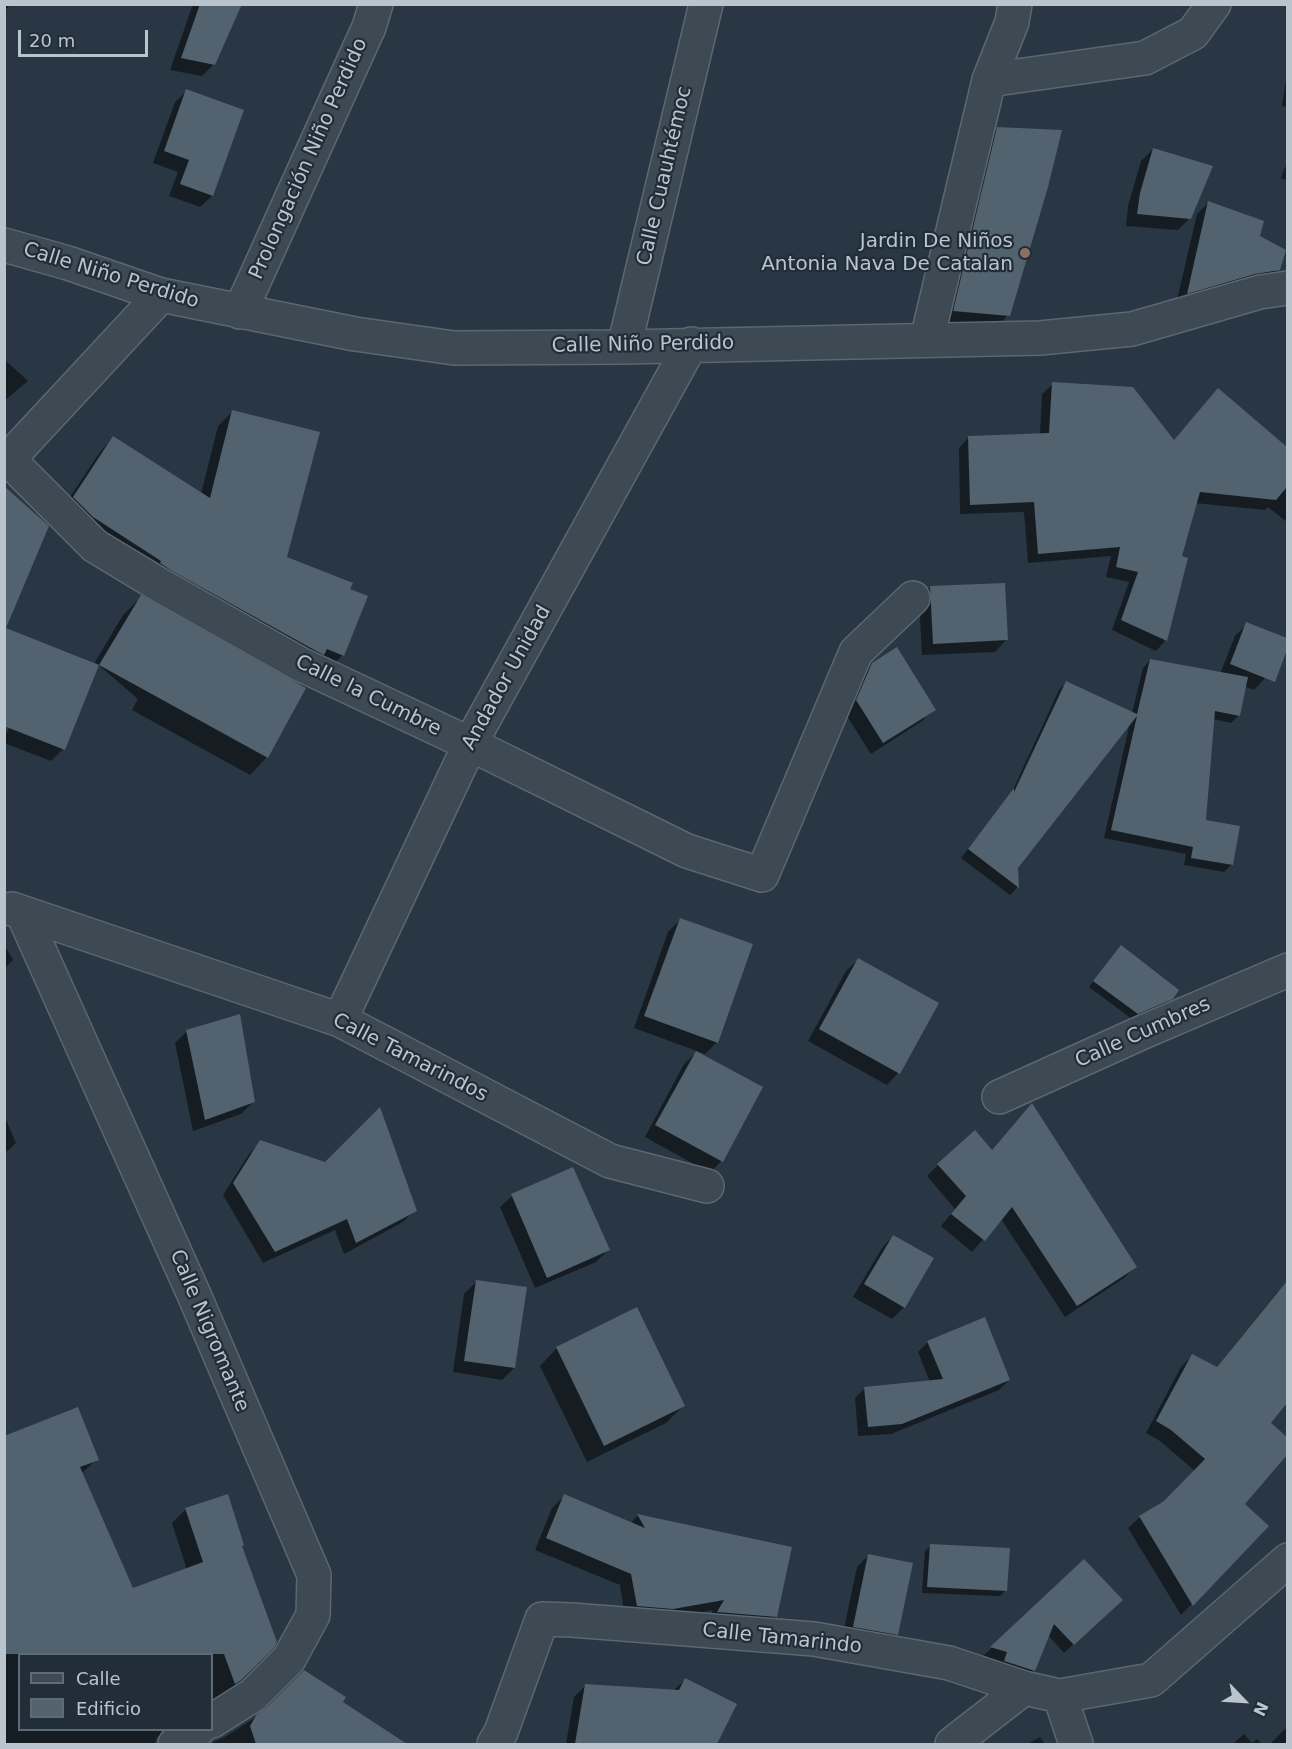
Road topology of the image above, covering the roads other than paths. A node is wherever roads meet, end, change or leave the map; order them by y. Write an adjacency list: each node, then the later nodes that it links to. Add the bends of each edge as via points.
1 (376, 4): 9 (street, Prolongación Niño Perdido)
2 (706, 4): 12 (street, Calle Cuauhtémoc)
3 (1015, 4): 5 (street)
4 (1214, 4): 5 (street, via 1193,33 1145,58)
5 (989, 81): 10 (street)
6 (4, 245): 8 (street, Calle Niño Perdido, via 68,262)
7 (1287, 288): 10 (street, Calle Niño Perdido, via 1260,292 1132,329 1040,338)
8 (161, 296): 9 (street, Calle Niño Perdido); 13 (street)
9 (240, 312): 12 (street, Calle Niño Perdido, via 454,348)
10 (927, 339): 11 (street, Calle Niño Perdido)
11 (691, 344): 12 (street, Calle Niño Perdido); 15 (street, Andador Unidad)
12 (624, 347)
13 (7, 462): 15 (street, Calle la Cumbre, via 95,546 300,664)
14 (913, 598): 15 (street, Calle la Cumbre, via 856,652 762,875 687,851)
15 (470, 744): 18 (street, Andador Unidad)
16 (14, 910): 18 (street, Calle Tamarindos); 24 (street, Calle Nigromante, via 195,1297 314,1575 313,1615 289,1659 253,1695)
17 (1287, 970): 19 (street, Calle Cumbres)
18 (340, 1020): 20 (street, Calle Tamarindos, via 610,1161)
19 (999, 1097)
20 (707, 1186)
21 (1287, 1560): 23 (street, via 1151,1680)
22 (1024, 1688): 23 (street, Calle Tamarindo); 27 (street, Calle Tamarindo, via 949,1664 814,1639 542,1619); 28 (street)
23 (1060, 1696): 29 (street)
24 (213, 1720)
25 (196, 1731): 26 (street)
26 (175, 1744)
27 (494, 1744)
28 (952, 1744)
29 (1076, 1744)

